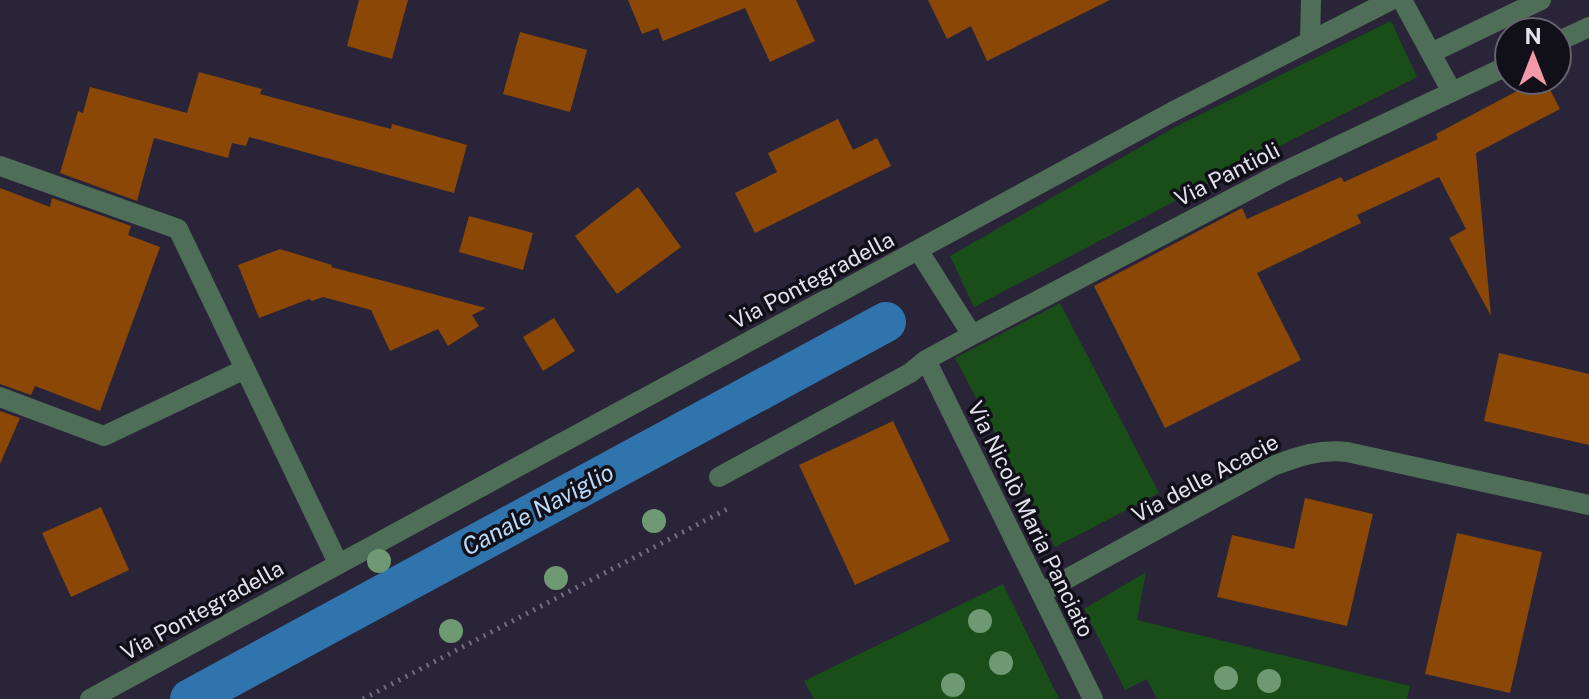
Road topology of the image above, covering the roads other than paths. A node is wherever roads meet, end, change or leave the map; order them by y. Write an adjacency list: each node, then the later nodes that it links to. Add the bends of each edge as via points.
1 (1311, 0): 5 (street)
2 (1391, 0): 5 (street, Via Pontegradella)
3 (1402, 0): 6 (street)
4 (1541, 0): 6 (street)
5 (1310, 41): 10 (street, Via Pontegradella)
6 (1431, 53): 8 (street)
7 (1493, 73): 8 (street, Via Pantioli)
8 (1452, 92): 11 (street, Via Pantioli, via 1283,172)
9 (0, 166): 13 (street, via 178,229)
10 (918, 250): 11 (street); 17 (street, Via Pontegradella)
11 (972, 335): 12 (street, Via Pantioli)
12 (926, 360): 15 (street, Via Pantioli); 18 (street, Via Nicolò Maria Panciato)
13 (245, 369): 14 (street, via 104,436); 17 (street)
14 (0, 397)
15 (719, 477)
16 (1589, 505): 18 (street, Via delle Acacie, via 1347,452 1303,454)
17 (338, 563): 19 (street, Via Pontegradella)
18 (1041, 593): 20 (street, Via Nicolò Maria Panciato)
19 (90, 699)
20 (1093, 699)

